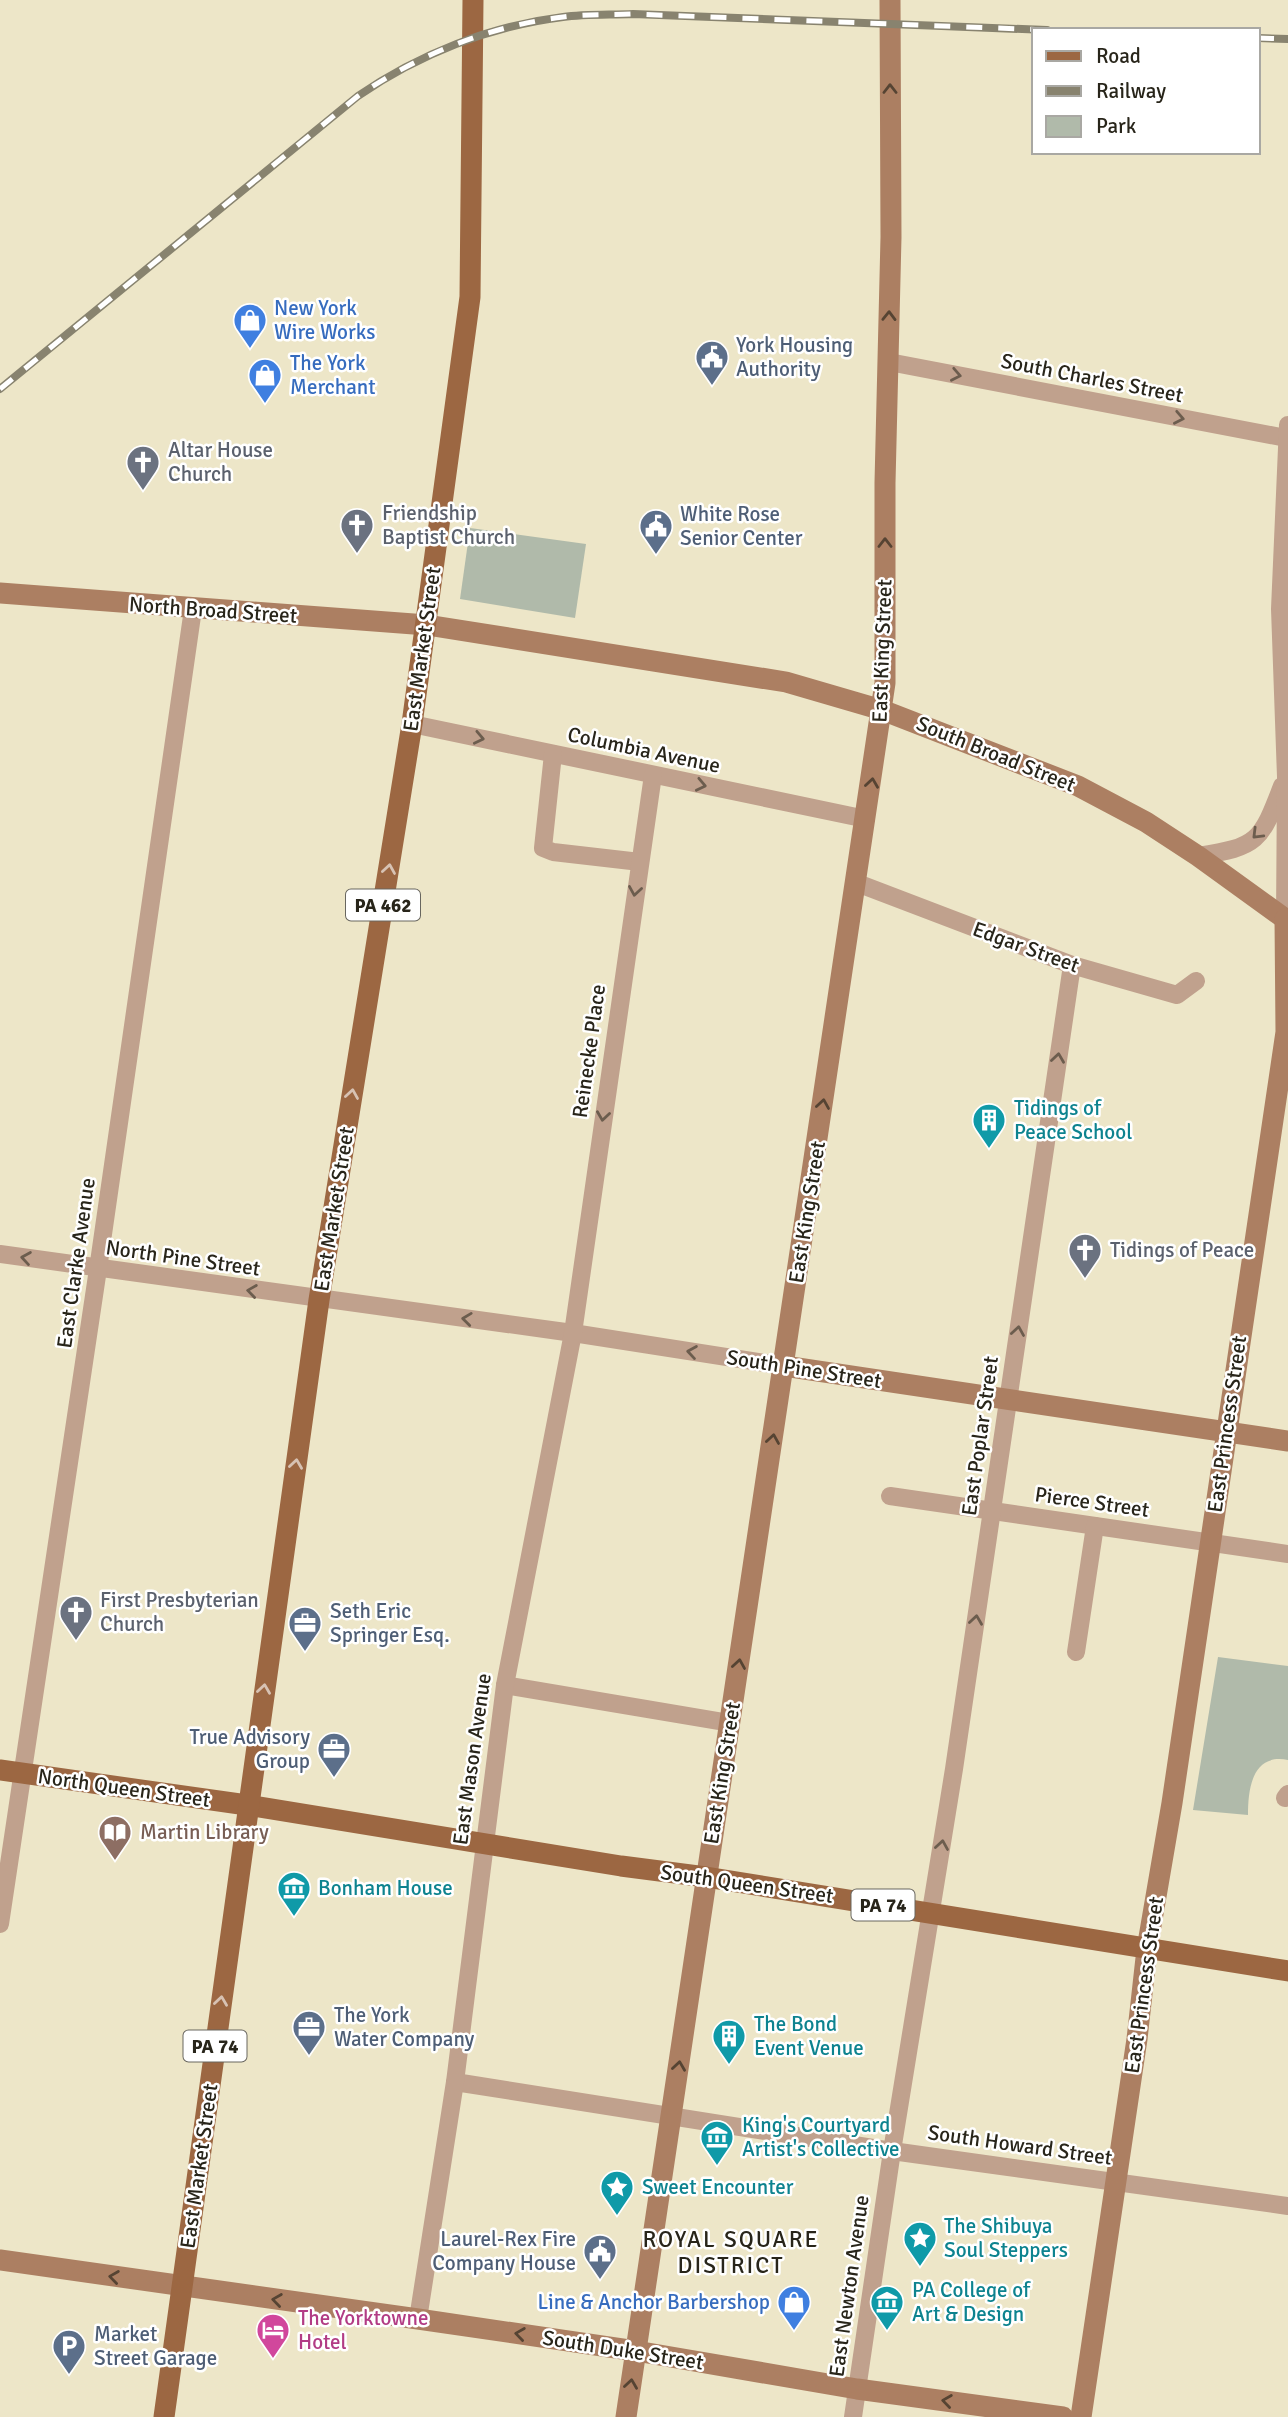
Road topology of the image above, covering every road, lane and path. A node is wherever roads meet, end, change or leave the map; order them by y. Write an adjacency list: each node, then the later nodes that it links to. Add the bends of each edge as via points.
1 (472, 0): 8 (main road, East Market Street / PA 462, via 470,297)
2 (890, 0): 3 (street, East King Street, one-way to 2)
3 (888, 362): 4 (street, South Charles Street, one-way to 4); 9 (street, East King Street, one-way to 3)
4 (1287, 432): 7 (street, East Princess Street)
5 (0, 593): 6 (street, North Broad Street)
6 (193, 609): 8 (street, North Broad Street); 23 (street, East Clarke Avenue)
7 (1284, 610): 13 (street, East Princess Street)
8 (427, 625): 9 (street, South Broad Street, via 786,682); 10 (main road, East Market Street / PA 462)
9 (882, 710): 14 (street, East King Street, one-way to 9); 15 (street, South Broad Street, via 1078,786)
10 (412, 724): 11 (street, Columbia Avenue, one-way to 11); 24 (main road, East Market Street / PA 462, one-way to 10)
11 (553, 754): 12 (street, Columbia Avenue); 16 (street, via 543,848)
12 (653, 775): 14 (street, Columbia Avenue, one-way to 14); 16 (street, Reinecke Place)
13 (1286, 777): 15 (street, one-way to 15, via 1259,837 1242,847); 18 (street, East Princess Street)
14 (866, 819): 17 (street, East King Street)
15 (1198, 856): 18 (street, South Broad Street)
16 (640, 862): 25 (street, Reinecke Place, one-way to 25)
17 (857, 883): 19 (street, Edgar Street); 26 (street, East King Street, one-way to 17)
18 (1286, 920): 21 (street, East Princess Street)
19 (1072, 965): 20 (street, Edgar Street, via 1177,995); 27 (street, East Poplar Street, one-way to 19)
20 (1196, 981)
21 (1287, 1032): 28 (street, East Princess Street)
22 (0, 1254): 23 (street, North Pine Street, one-way to 22)
23 (98, 1269): 24 (street, North Pine Street, one-way to 23); 39 (street, East Clarke Avenue)
24 (319, 1300): 25 (street, South Pine Street, one-way to 24); 40 (main road, East Market Street / PA 462, one-way to 24)
25 (573, 1333): 26 (street, South Pine Street, one-way to 25); 36 (street, East Mason Avenue)
26 (784, 1366): 27 (street, South Pine Street); 37 (street, East King Street, one-way to 26)
27 (1008, 1399): 28 (street, South Pine Street); 31 (street, East Poplar Street)
28 (1226, 1432): 29 (street, South Pine Street); 33 (street, East Princess Street)
29 (1288, 1441)
30 (890, 1496): 31 (street, Pierce Street)
31 (992, 1511): 32 (street, Pierce Street); 43 (street, East Poplar Street, one-way to 31)
32 (1095, 1526): 33 (street, Pierce Street); 35 (street)
33 (1210, 1542): 34 (street, Pierce Street); 45 (street, East Princess Street)
34 (1288, 1554)
35 (1076, 1652)
36 (505, 1685): 37 (street); 41 (street, East Mason Avenue)
37 (730, 1723): 42 (street, East King Street)
38 (0, 1770): 39 (main road, North Queen Street / PA 74)
39 (22, 1773): 40 (main road, North Queen Street / PA 74); 44 (street, East Clarke Avenue)
40 (247, 1805): 41 (main road, South Queen Street / PA 74); 53 (main road, East Market Street / PA 74, one-way to 40)
41 (483, 1844): 42 (main road, South Queen Street / PA 74); 47 (street, East Mason Avenue)
42 (706, 1877): 43 (main road, South Queen Street / PA 74); 48 (street, East King Street, one-way to 42)
43 (930, 1913): 45 (main road, South Queen Street / PA 74); 49 (street, East Newton Avenue)
44 (0, 1924)
45 (1147, 1949): 46 (main road, South Queen Street / PA 74); 50 (street, East Princess Street)
46 (1288, 1971)
47 (455, 2082): 48 (street, South Howard Street); 54 (street, East Mason Avenue)
48 (671, 2114): 49 (street, South Howard Street); 55 (street, East King Street)
49 (892, 2151): 50 (street, South Howard Street); 56 (street, East Newton Avenue)
50 (1116, 2181): 51 (street, South Howard Street); 61 (street, East Princess Street)
51 (1288, 2206)
52 (0, 2260): 53 (street, South Duke Street, one-way to 52)
53 (182, 2287): 54 (street, South Duke Street, one-way to 53); 57 (main road, East Market Street / PA 74)
54 (418, 2319): 55 (street, South Duke Street, one-way to 54)
55 (636, 2351): 56 (street, South Duke Street); 58 (street, East King Street, one-way to 55)
56 (857, 2389): 59 (street, East Newton Avenue); 60 (street, South Duke Street, one-way to 56)
57 (164, 2417)
58 (626, 2417)
59 (853, 2417)
60 (1063, 2417)
61 (1081, 2417)

